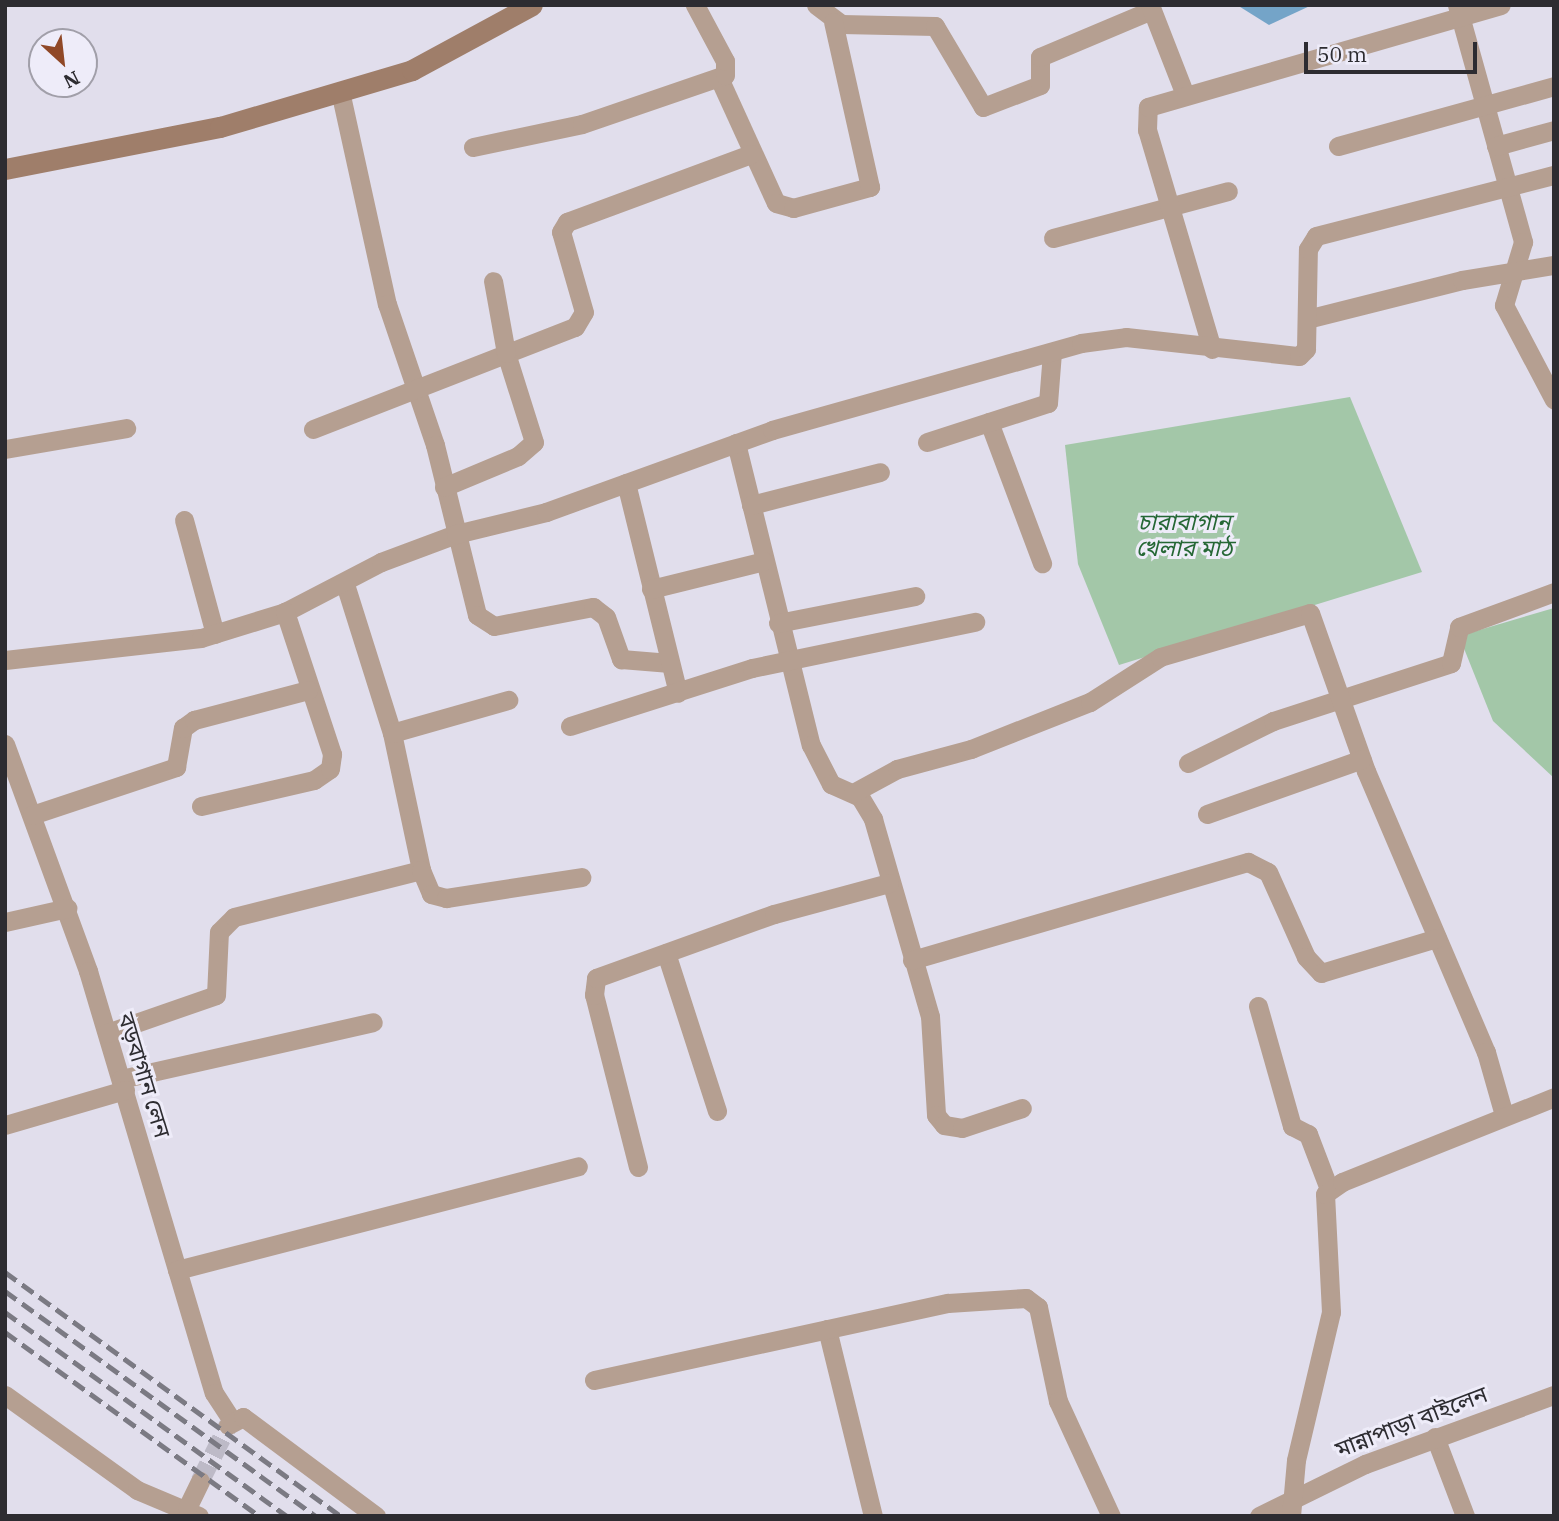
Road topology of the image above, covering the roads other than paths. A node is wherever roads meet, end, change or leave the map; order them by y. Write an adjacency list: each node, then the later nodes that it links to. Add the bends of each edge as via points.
1 (532, 5): 10 (street, via 434,61)
2 (695, 5): 8 (street, via 727,65)
3 (816, 5): 7 (street)
4 (1501, 5): 6 (street)
5 (1151, 8): 7 (street, via 1041,57 1040,85 984,107 935,26); 11 (street)
6 (1459, 11): 11 (street); 12 (street)
7 (833, 22): 17 (street, via 870,187 784,206 770,197)
8 (719, 78): 16 (street, via 582,124); 17 (street)
9 (1554, 86): 12 (street)
10 (340, 91): 18 (street, via 220,127); 31 (street, via 387,304)
11 (1184, 92): 22 (street, via 1145,112)
12 (1484, 103): 14 (street); 15 (street)
13 (1554, 130): 15 (street)
14 (1338, 146)
15 (1496, 146): 20 (street)
16 (473, 147)
17 (751, 154): 30 (street, via 567,222 561,232 584,318)
18 (5, 169)
19 (1554, 175): 20 (street)
20 (1508, 188): 25 (street, via 1524,247); 27 (street, via 1316,236 1308,249)
21 (1228, 191): 22 (street)
22 (1169, 207): 23 (street); 28 (street)
23 (1052, 238)
24 (1554, 265): 25 (street)
25 (1515, 271): 27 (street); 32 (street, via 1505,286 1504,305)
26 (493, 281): 30 (street)
27 (1307, 319): 28 (street, via 1306,349 1299,356)
28 (1212, 349): 29 (street, via 1126,337)
29 (1052, 352): 33 (street, via 1051,400); 37 (street)
30 (506, 353): 31 (street); 41 (street, via 533,435 531,447)
31 (415, 386): 35 (street); 41 (street)
32 (1554, 400)
33 (989, 422): 36 (street); 46 (street)
34 (126, 428): 38 (street)
35 (313, 429)
36 (927, 442)
37 (736, 443): 40 (street); 42 (street)
38 (5, 449)
39 (880, 472): 42 (street)
40 (626, 483): 44 (street, via 546,512); 48 (street)
41 (444, 486): 44 (street)
42 (751, 505): 45 (street)
43 (184, 520): 54 (street)
44 (456, 534): 47 (street, via 381,562); 57 (street, via 477,615 486,625 593,607 606,617 621,659)
45 (764, 561): 48 (street); 53 (street)
46 (1042, 563)
47 (345, 584): 51 (street); 63 (street)
48 (651, 589): 57 (street)
49 (1554, 592): 61 (street, via 1459,628 1451,663)
50 (915, 596): 53 (street)
51 (285, 612): 54 (street); 58 (street)
52 (975, 622): 56 (street)
53 (778, 623): 56 (street)
54 (215, 634): 55 (street, via 154,648)
55 (5, 660)
56 (786, 660): 59 (street); 67 (street, via 824,775)
57 (670, 663): 59 (street)
58 (308, 690): 68 (street, via 332,754 330,769 314,780); 70 (street, via 194,720 183,728 176,767)
59 (678, 693): 62 (street)
60 (508, 700): 63 (street)
61 (1340, 701): 65 (street); 66 (street, via 1245,732); 67 (street, via 1315,618 1306,612 1160,657 1090,702 971,749 897,769)
62 (570, 726)
63 (392, 733): 71 (street)
64 (5, 744): 70 (street, বড়বাগান লেন)
65 (1362, 759): 69 (street); 76 (street)
66 (1188, 763)
67 (853, 793): 73 (street, via 873,818)
68 (201, 806)
69 (1207, 814)
70 (32, 815): 74 (street, বড়বাগান লেন)
71 (421, 870): 72 (street, via 431,894 446,898); 81 (street, via 234,916 219,932 216,995)
72 (581, 877)
73 (889, 883): 77 (street, via 774,914); 78 (street)
74 (67, 908): 75 (street); 81 (street, বড়বাগান লেন)
75 (5, 922)
76 (1437, 938): 78 (street, via 1321,973 1303,951 1268,872 1248,862); 86 (street, via 1486,1052)
77 (666, 953): 85 (street); 89 (street, via 603,974 592,984)
78 (912, 960): 84 (street, via 930,1016 940,1121 962,1128)
79 (1258, 1006): 90 (street, via 1292,1126 1308,1134)
80 (373, 1022): 82 (street)
81 (107, 1033): 82 (street, বড়বাগান লেন)
82 (123, 1085): 87 (street); 91 (street, বড়বাগান লেন)
83 (1554, 1097): 86 (street)
84 (1022, 1108)
85 (717, 1111)
86 (1504, 1115): 90 (street)
87 (5, 1125)
88 (578, 1166): 91 (street)
89 (638, 1167)
90 (1329, 1189): 98 (street, via 1323,1215 1331,1312)
91 (177, 1270): 100 (street, বড়বাগান লেন, via 214,1393 230,1423 243,1417)
92 (827, 1329): 93 (street); 101 (street); 102 (street, via 969,1300 1034,1301 1058,1401)
93 (594, 1380)
94 (5, 1395): 99 (street, via 137,1490)
95 (1554, 1395): 96 (street, মান্নাপাড়া বাইলেন)
96 (1435, 1437): 98 (street, মান্নাপাড়া বাইলেন); 104 (street)
97 (200, 1480): 99 (street)
98 (1290, 1508): 103 (street, মান্নাপাড়া বাইলেন)
99 (193, 1512)
100 (376, 1516)
101 (873, 1516)
102 (1111, 1516)
103 (1259, 1516)
104 (1465, 1516)

